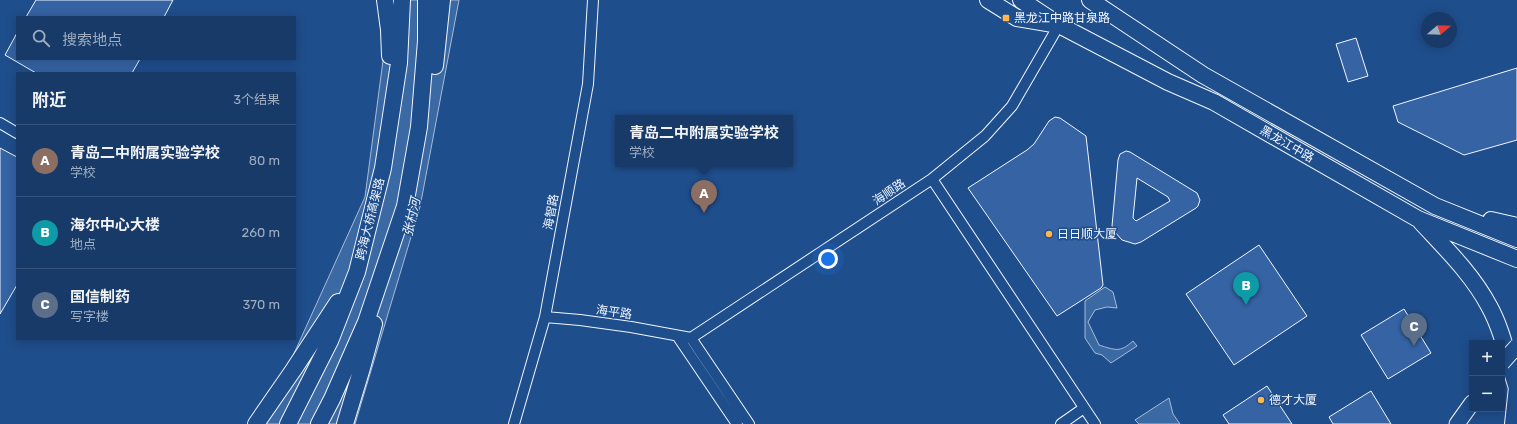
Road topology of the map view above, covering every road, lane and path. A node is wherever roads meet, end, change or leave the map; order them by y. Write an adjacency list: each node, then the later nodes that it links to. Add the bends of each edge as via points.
1 (385, 0): 11 (highway, via 391,67)
2 (402, 0): 11 (highway, 跨海大桥高架路, via 399,63)
3 (426, 0): 12 (highway, via 426,41)
4 (442, 0): 12 (highway, via 434,77)
5 (593, 0): 22 (street, 海智路, via 588,84)
6 (988, 0): 9 (highway, 黑龙江中路, via 1017,18)
7 (1021, 0): 9 (highway, 黑龙江中路)
8 (1096, 2): 16 (highway, 黑龙江中路, via 1202,74)
9 (1060, 25): 14 (street, 海顺路, via 1012,106 985,136); 17 (highway, 黑龙江中路, via 1168,82 1214,102)
10 (0, 123): 13 (street)
11 (389, 127): 21 (highway, 跨海大桥高架路, via 383,168)
12 (419, 127): 15 (highway)
13 (16, 132)
14 (932, 178): 24 (street, 海顺路); 29 (street)
15 (405, 206): 32 (highway, via 366,322); 33 (highway)
16 (1435, 206): 18 (highway); 19 (highway, 黑龙江中路)
17 (1418, 219): 20 (highway, 黑龙江中路); 27 (highway, via 1465,270 1490,306)
18 (1517, 226)
19 (1517, 239)
20 (1517, 259)
21 (357, 272): 30 (highway); 31 (highway, 跨海大桥高架路, via 330,341)
22 (545, 317): 23 (street, 海平路, via 631,327); 34 (street, 海智路)
23 (678, 336): 24 (street, 海平路); 35 (street)
24 (691, 338): 36 (street)
25 (1517, 346): 26 (main road, bridge)
26 (1505, 360)
27 (1517, 387): 40 (highway)
28 (1469, 407): 39 (main road)
29 (1084, 408): 37 (street); 38 (street)
30 (256, 424)
31 (288, 424)
32 (319, 424)
33 (345, 424)
34 (514, 424)
35 (737, 424)
36 (749, 424)
37 (1061, 424)
38 (1095, 424)
39 (1457, 424)
40 (1513, 424)

